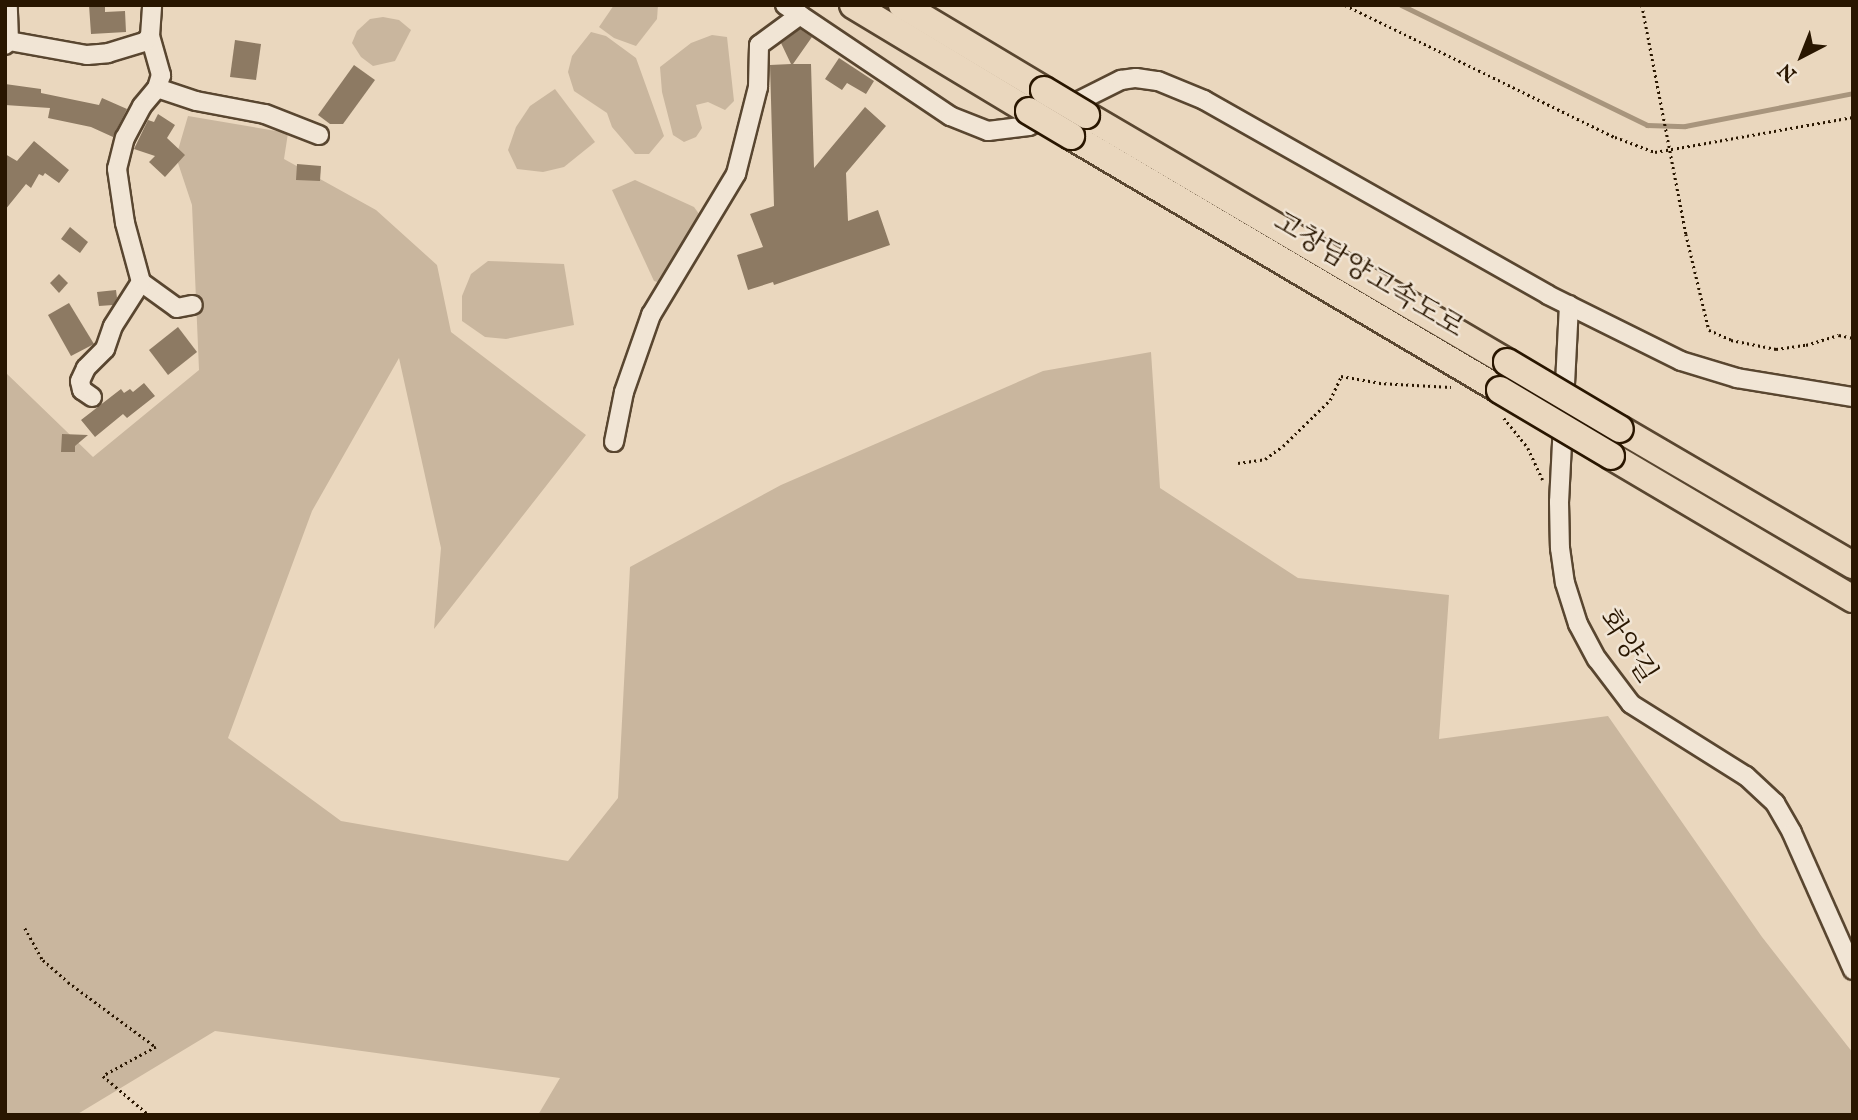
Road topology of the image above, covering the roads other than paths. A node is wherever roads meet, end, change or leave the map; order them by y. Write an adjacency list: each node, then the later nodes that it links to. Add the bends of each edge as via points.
1 (9, 5): 7 (street)
2 (152, 5): 6 (street)
3 (853, 5): 9 (highway, 고창담양고속도로)
4 (902, 5): 9 (highway, 고창담양고속도로)
5 (792, 10): 14 (street, via 950,116 988,131 1029,126 1121,80 1157,81 1204,100); 17 (street, via 759,44 758,87 736,174 651,315 624,391)
6 (150, 36): 7 (street, via 108,53 87,55); 8 (street, via 161,75)
7 (7, 43)
8 (157, 88): 11 (street, via 195,101 265,114); 12 (street, via 125,138 117,169)
9 (1037, 100): 10 (highway, 고창담양고속도로, bridge)
10 (1078, 126): 18 (highway, 고창담양고속도로, bridge, via 1507,362); 19 (highway, 고창담양고속도로, bridge, via 1499,401 1611,456)
11 (319, 135)
12 (141, 282): 13 (street, via 177,307); 15 (street, via 105,349 80,381 82,390)
13 (193, 305)
14 (1569, 305): 16 (street, via 1681,361); 20 (street, 화양길, via 1560,548 1578,624 1631,704 1745,776 1775,803)
15 (92, 397)
16 (1853, 397)
17 (614, 442)
18 (1853, 565)
19 (1853, 599)
20 (1853, 970)

